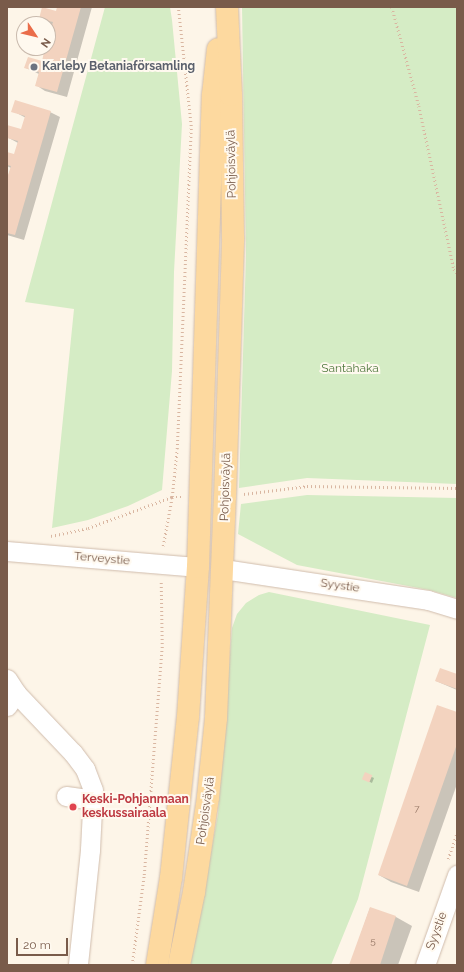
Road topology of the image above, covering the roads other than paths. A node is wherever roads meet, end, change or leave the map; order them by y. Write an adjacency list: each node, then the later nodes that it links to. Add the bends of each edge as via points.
1 (222, 7): 4 (main road, Pohjoisväylä, via 213,95)
2 (227, 7): 5 (main road, Pohjoisväylä, via 233,237)
3 (7, 551): 4 (street, Terveystie)
4 (198, 567): 5 (main road); 12 (main road, Pohjoisväylä, via 182,783 171,878)
5 (223, 569): 6 (street, Syystie, via 421,599); 13 (main road, Pohjoisväylä, via 216,718 208,797 194,892)
6 (457, 609)
7 (10, 693): 9 (street, via 73,752 85,769 94,790)
8 (66, 796): 9 (street)
9 (93, 800): 11 (street)
10 (457, 875): 14 (street, Syystie)
11 (78, 965)
12 (157, 965)
13 (179, 965)
14 (425, 965)

